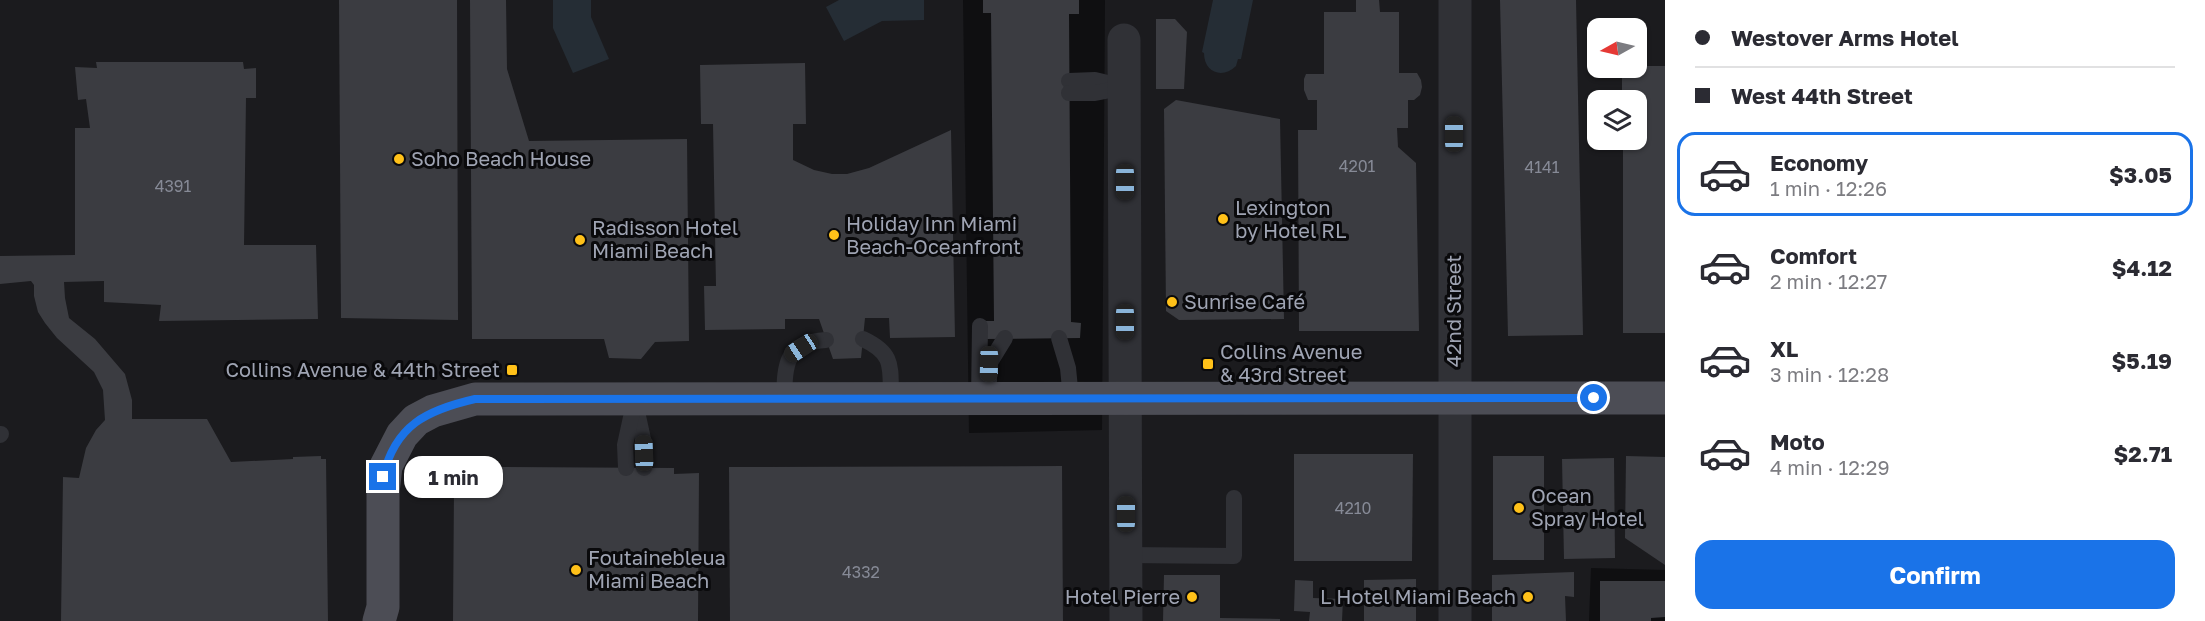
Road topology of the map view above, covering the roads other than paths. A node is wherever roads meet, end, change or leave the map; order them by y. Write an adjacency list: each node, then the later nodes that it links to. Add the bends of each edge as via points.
1 (1455, 0): 11 (street, 42nd Street)
2 (1124, 40): 4 (street)
3 (1069, 87): 4 (lane, via 1095,80)
4 (1124, 87): 17 (street)
5 (980, 326): 10 (lane)
6 (1005, 338): 10 (lane, via 989,364)
7 (1059, 338): 16 (lane)
8 (863, 339): 15 (lane, via 880,347 890,365)
9 (826, 340): 14 (lane, via 812,341 790,355 785,366)
10 (984, 398): 15 (main road); 16 (main road)
11 (1454, 398): 12 (main road); 17 (main road); 24 (street, 42nd Street)
12 (1665, 398)
13 (635, 399): 14 (main road); 18 (lane, via 625,445); 19 (lane); 22 (main road, via 475,399 433,411 412,424 393,449 383,477)
14 (784, 399): 15 (main road)
15 (891, 399)
16 (1071, 399): 17 (main road)
17 (1126, 400): 21 (street)
18 (626, 468)
19 (644, 468)
20 (1234, 498): 21 (lane, via 1234,555)
21 (1126, 555): 23 (street)
22 (383, 616)
23 (1126, 621)
24 (1455, 621)

